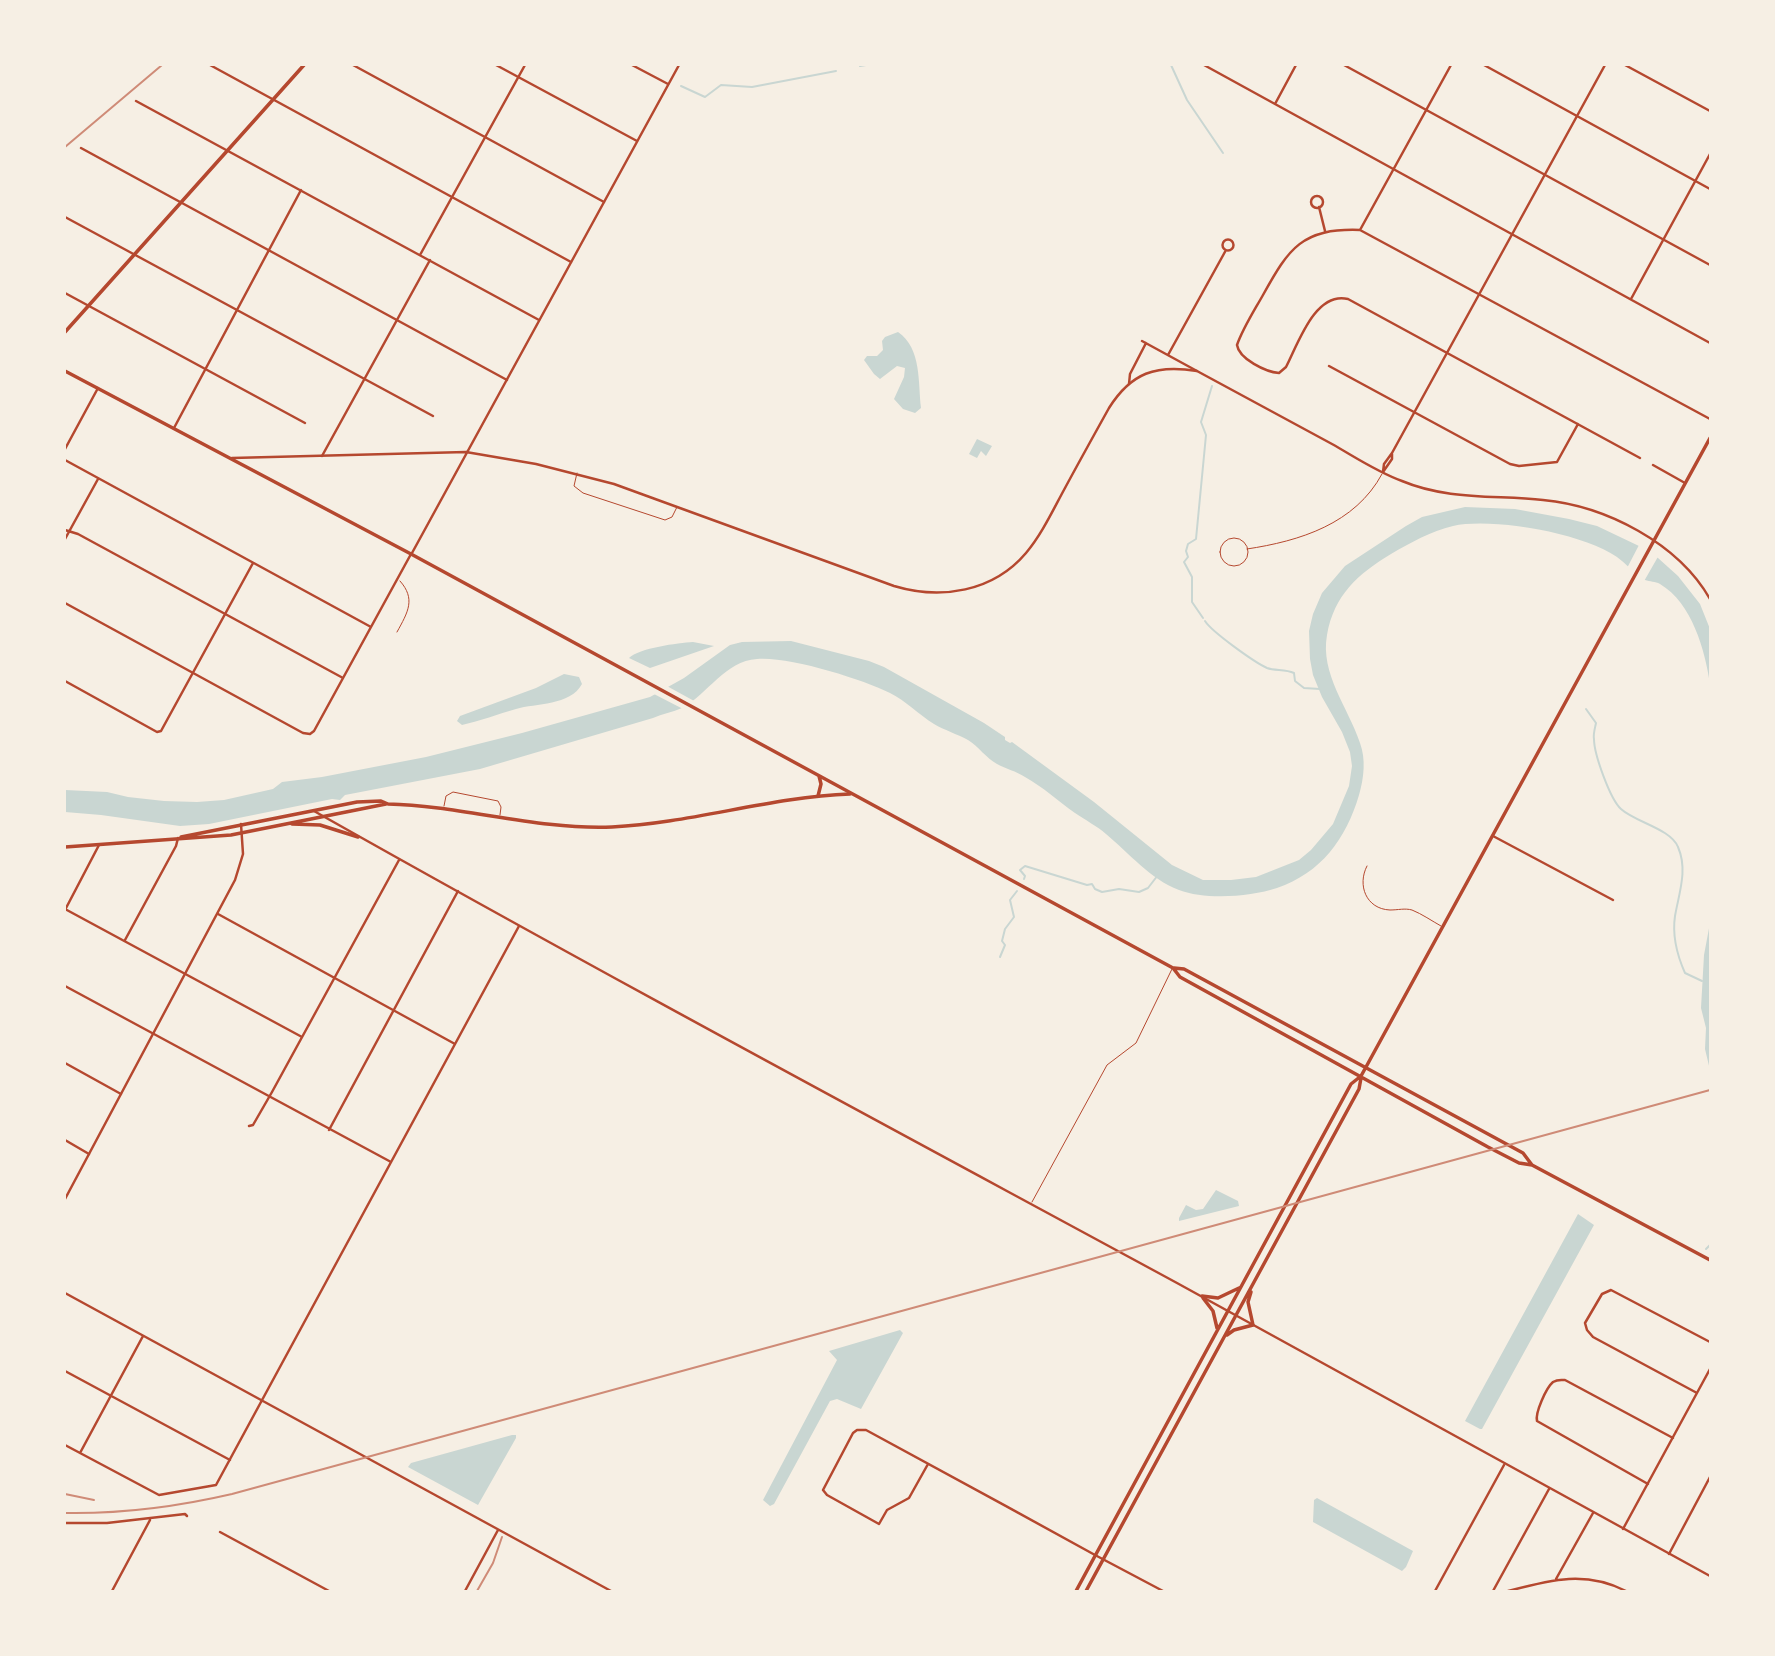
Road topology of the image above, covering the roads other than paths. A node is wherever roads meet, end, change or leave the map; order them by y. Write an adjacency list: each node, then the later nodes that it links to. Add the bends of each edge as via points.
1 (210, 65): 17 (street)
2 (304, 65): 17 (main road)
3 (353, 65): 23 (street)
4 (496, 65): 15 (street)
5 (525, 65): 15 (street)
6 (632, 65): 16 (street)
7 (678, 65): 16 (street)
8 (1204, 65): 19 (street)
9 (1296, 65): 19 (street)
10 (1344, 65): 20 (street)
11 (1451, 65): 20 (street)
12 (1484, 65): 22 (street)
13 (1605, 65): 22 (street)
14 (1625, 65): 21 (street)
15 (518, 77): 23 (street); 24 (street)
16 (668, 84): 24 (street)
17 (273, 100): 26 (main road); 33 (street)
18 (136, 101): 26 (street)
19 (1275, 104): 28 (street)
20 (1426, 110): 28 (street); 29 (street)
21 (1710, 111)
22 (1577, 116): 29 (street); 30 (street)
23 (485, 137): 33 (street); 34 (street)
24 (637, 141): 34 (street)
25 (81, 148): 35 (street)
26 (227, 150): 32 (street); 35 (main road)
27 (1710, 154): 30 (street)
28 (1394, 169): 38 (street); 40 (street)
29 (1545, 174): 40 (street); 41 (street)
30 (1696, 181): 31 (street); 41 (street)
31 (1710, 189)
32 (301, 190): 42 (street); 45 (street)
33 (452, 197): 45 (street); 47 (street)
34 (604, 202): 47 (street)
35 (180, 203): 42 (street); 44 (main road)
36 (1319, 207): 39 (street)
37 (65, 217): 44 (street)
38 (1360, 230): 39 (street); 50 (street)
39 (1325, 231): 58 (street, via 1300,243 1285,258 1237,345 1242,356 1279,373 1320,306 1337,298 1353,301)
40 (1512, 234): 50 (street); 51 (street)
41 (1664, 239): 48 (street); 51 (street)
42 (269, 250): 53 (street); 54 (street)
43 (1226, 250): 59 (street)
44 (134, 255): 52 (main road); 53 (street)
45 (421, 255): 46 (street)
46 (430, 260): 54 (street); 55 (street)
47 (571, 261): 55 (street)
48 (1710, 265)
49 (65, 293): 52 (street)
50 (1479, 294): 58 (street); 70 (street)
51 (1631, 299): 57 (street)
52 (87, 306): 56 (main road); 61 (street)
53 (237, 310): 61 (street); 64 (street)
54 (397, 320): 64 (street); 65 (street)
55 (540, 320): 65 (street)
56 (65, 331)
57 (1710, 343)
58 (1447, 353): 68 (street); 72 (street)
59 (1168, 355): 63 (street); 66 (street, via 1144,342)
60 (1329, 366): 68 (street)
61 (205, 369): 71 (street); 73 (street)
62 (65, 371): 67 (main road)
63 (1197, 371): 66 (street, via 1155,370); 82 (street)
64 (364, 379): 69 (street); 77 (street)
65 (507, 380): 76 (street)
66 (1129, 384): 86 (street, via 1109,408 1026,554 998,578 965,590 939,594 907,590)
67 (97, 388): 73 (main road); 75 (street)
68 (1415, 412): 72 (street, via 1519,466 1557,461); 82 (street)
69 (433, 416)
70 (1710, 419)
71 (305, 423)
72 (1578, 424): 79 (street)
73 (174, 429): 78 (main road)
74 (1710, 438): 85 (main road)
75 (65, 449)
76 (466, 452): 77 (street); 83 (street); 91 (street)
77 (322, 456): 78 (street)
78 (229, 458): 91 (main road)
79 (1640, 458)
80 (65, 460): 84 (street)
81 (1653, 465): 85 (street)
82 (1383, 472): 89 (street, via 1444,494 1571,504); 90 (lane, via 1366,499 1336,521 1297,539)
83 (577, 473): 86 (street); 86 (lane, via 574,486 583,493 665,520)
84 (98, 479): 87 (street); 92 (street)
85 (1685, 483): 89 (main road)
86 (677, 507)
87 (67, 530): 88 (street); 96 (street)
88 (65, 539)
89 (1653, 541): 94 (street, via 1689,570); 113 (main road)
90 (1247, 549): 90 (lane, via 1244,561 1235,566 1223,562 1219,553 1229,538 1243,541)
91 (411, 554): 93 (street); 102 (main road)
92 (253, 563): 96 (street); 97 (street)
93 (398, 579): 97 (street); 98 (lane, via 410,607)
94 (1710, 599)
95 (65, 603): 99 (street)
96 (226, 613): 99 (street); 100 (street)
97 (371, 627): 100 (street)
98 (397, 632)
99 (193, 672): 100 (street, via 310,734); 101 (street, via 159,732)
100 (343, 678)
101 (65, 681)
102 (819, 776): 103 (main road); 104 (main road)
103 (850, 794): 104 (main road); 127 (main road)
104 (818, 796): 109 (main road, via 627,826 569,826)
105 (388, 804): 106 (main road); 107 (main road, via 381,801); 108 (main road)
106 (444, 808): 109 (main road); 109 (lane, via 446,796 453,792 498,801)
107 (312, 810): 108 (street); 110 (main road)
108 (323, 816): 111 (main road); 114 (street)
109 (499, 817)
110 (241, 824): 112 (street); 115 (main road)
111 (283, 824): 112 (main road); 114 (main road, via 320,825)
112 (242, 833): 115 (main road); 123 (street, via 240,869)
113 (1493, 836): 121 (street); 125 (main road)
114 (358, 837): 118 (street)
115 (180, 838): 116 (main road); 126 (street)
116 (99, 845): 117 (main road); 122 (street)
117 (65, 847)
118 (399, 860): 120 (street); 129 (street)
119 (1367, 866): 125 (lane, via 1362,885 1373,903 1384,909 1412,910)
120 (458, 891): 124 (street); 131 (street)
121 (1613, 900)
122 (65, 909): 126 (street)
123 (218, 914): 128 (street); 129 (street)
124 (519, 926): 134 (street); 147 (street)
125 (1443, 927): 136 (main road)
126 (124, 941): 128 (street)
127 (1173, 968): 136 (main road, via 1184,969); 137 (main road, via 1180,977); 147 (lane, via 1136,1042 1107,1065)
128 (186, 974): 132 (street); 133 (street)
129 (335, 978): 131 (street); 133 (street)
130 (65, 986): 132 (street)
131 (394, 1010): 134 (street); 141 (street)
132 (153, 1035): 138 (street); 139 (street)
133 (302, 1038): 139 (street)
134 (456, 1044): 144 (street)
135 (65, 1063): 138 (street)
136 (1366, 1067): 137 (main road); 145 (main road, via 1523,1153)
137 (1361, 1076): 145 (main road, via 1508,1158); 149 (main road, via 1359,1089); 150 (main road, via 1351,1084)
138 (121, 1094): 143 (street)
139 (268, 1097): 140 (street); 141 (street)
140 (249, 1126)
141 (329, 1130): 144 (street)
142 (65, 1140): 143 (street)
143 (89, 1154): 146 (street)
144 (391, 1162): 164 (street)
145 (1532, 1165): 148 (main road)
146 (65, 1199)
147 (1031, 1204): 152 (street)
148 (1710, 1260)
149 (1253, 1284): 154 (main road); 155 (main road, via 1248,1302)
150 (1241, 1287): 152 (main road, via 1224,1296); 153 (main road)
151 (65, 1293): 157 (street)
152 (1202, 1296): 153 (street); 156 (main road, via 1216,1317)
153 (1228, 1311): 154 (street); 156 (main road)
154 (1236, 1316): 155 (street); 158 (main road)
155 (1253, 1325): 158 (main road, via 1234,1330); 170 (street)
156 (1217, 1332): 182 (main road)
157 (143, 1336): 163 (street); 164 (street)
158 (1223, 1341): 183 (main road)
159 (1710, 1342): 162 (street, via 1611,1290 1602,1294 1585,1323 1591,1335)
160 (1710, 1370): 162 (street)
161 (65, 1371): 163 (street)
162 (1698, 1393): 165 (street)
163 (111, 1396): 167 (street); 168 (street)
164 (261, 1401): 168 (street); 179 (street)
165 (1673, 1438): 172 (street); 172 (street, via 1565,1380 1554,1382 1536,1413 1540,1424)
166 (65, 1445): 167 (street)
167 (80, 1453): 168 (street, via 161,1496 216,1485)
168 (230, 1460)
169 (928, 1464): 169 (street, via 866,1430 857,1430 823,1490 879,1524 887,1510 909,1498); 182 (street)
170 (1504, 1465): 173 (street); 193 (street)
171 (1710, 1477): 181 (street)
172 (1648, 1484): 178 (street)
173 (1549, 1489): 174 (street); 194 (street)
174 (1593, 1513): 178 (street); 185 (street)
175 (187, 1516): 176 (street)
176 (150, 1519): 177 (street); 186 (street)
177 (65, 1523)
178 (1623, 1529): 181 (street)
179 (498, 1530): 188 (street); 189 (street)
180 (220, 1532): 187 (street)
181 (1669, 1553): 184 (street)
182 (1096, 1555): 183 (street); 190 (main road)
183 (1103, 1559): 191 (main road); 192 (street)
184 (1710, 1576)
185 (1556, 1579): 195 (street); 196 (street, via 1596,1580)
186 (112, 1591)
187 (329, 1591)
188 (465, 1591)
189 (611, 1591)
190 (1076, 1591)
191 (1086, 1591)
192 (1163, 1591)
193 (1435, 1591)
194 (1493, 1591)
195 (1508, 1591)
196 (1626, 1591)

